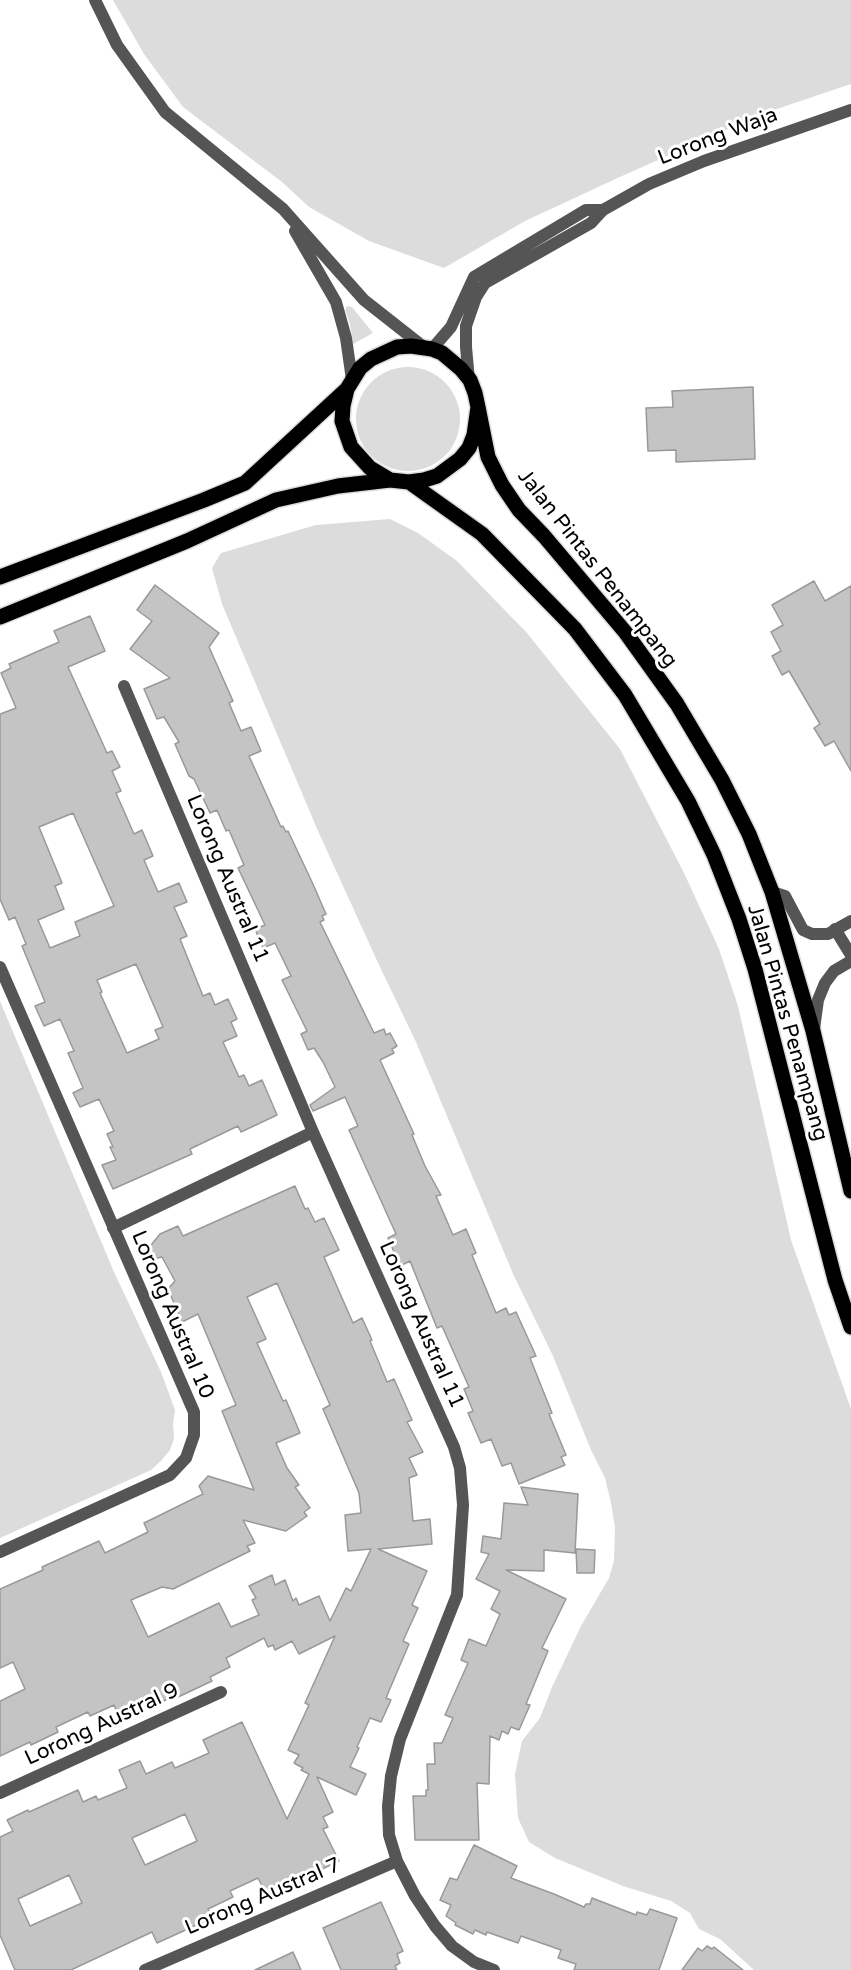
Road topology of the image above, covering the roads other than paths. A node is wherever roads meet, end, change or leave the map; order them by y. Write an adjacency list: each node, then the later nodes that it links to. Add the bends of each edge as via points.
1 (95, 0): 3 (street, via 117,45 165,112)
2 (851, 110): 4 (street, Lorong Waja, via 704,161 649,184)
3 (283, 209): 5 (street, via 364,300); 7 (street, via 336,302 346,338)
4 (603, 210): 5 (street, Lorong Waja, via 586,210 474,277 451,327); 6 (street, Lorong Waja, via 591,224 485,283 466,326)
5 (429, 348): 6 (main road, via 451,359); 7 (main road, via 411,346 383,352 371,359)
6 (470, 380): 8 (main road)
7 (350, 384): 9 (main road, via 342,421 351,447 370,468); 11 (main road, via 245,483)
8 (478, 407): 10 (main road, via 474,435 460,459 437,476); 14 (main road, Jalan Pintas Penampang, via 488,458 502,485 519,510 626,633 677,704 722,780)
9 (390, 480): 10 (main road); 12 (main road, via 338,486 276,500)
10 (409, 482): 24 (main road, Jalan Pintas Penampang, via 482,534 575,629 625,695 688,801 714,855 755,969 832,1268)
11 (0, 577)
12 (0, 617)
13 (124, 686): 21 (street, Lorong Austral 11)
14 (772, 891): 16 (street, via 785,896 803,930 828,934); 20 (main road, Jalan Pintas Penampang)
15 (851, 921): 16 (street)
16 (835, 929): 17 (street)
17 (851, 955)
18 (851, 961): 20 (street, via 834,971 825,983)
19 (0, 967): 23 (street, Lorong Austral 10)
20 (813, 1031): 22 (main road, Jalan Pintas Penampang)
21 (313, 1132): 23 (street, Lorong Austral 10); 28 (street, Lorong Austral 11, via 454,1447 463,1488 456,1595 400,1739 391,1776 389,1835)
22 (851, 1191)
23 (113, 1228): 25 (street, Lorong Austral 10, via 194,1412 194,1435 186,1458 170,1475)
24 (851, 1327)
25 (0, 1552)
26 (221, 1692): 27 (street, Lorong Austral 9)
27 (0, 1793)
28 (397, 1862): 29 (street, Lorong Austral 7); 30 (street, Lorong Austral 11, via 435,1926 452,1946)
29 (145, 1970)
30 (494, 1970)

